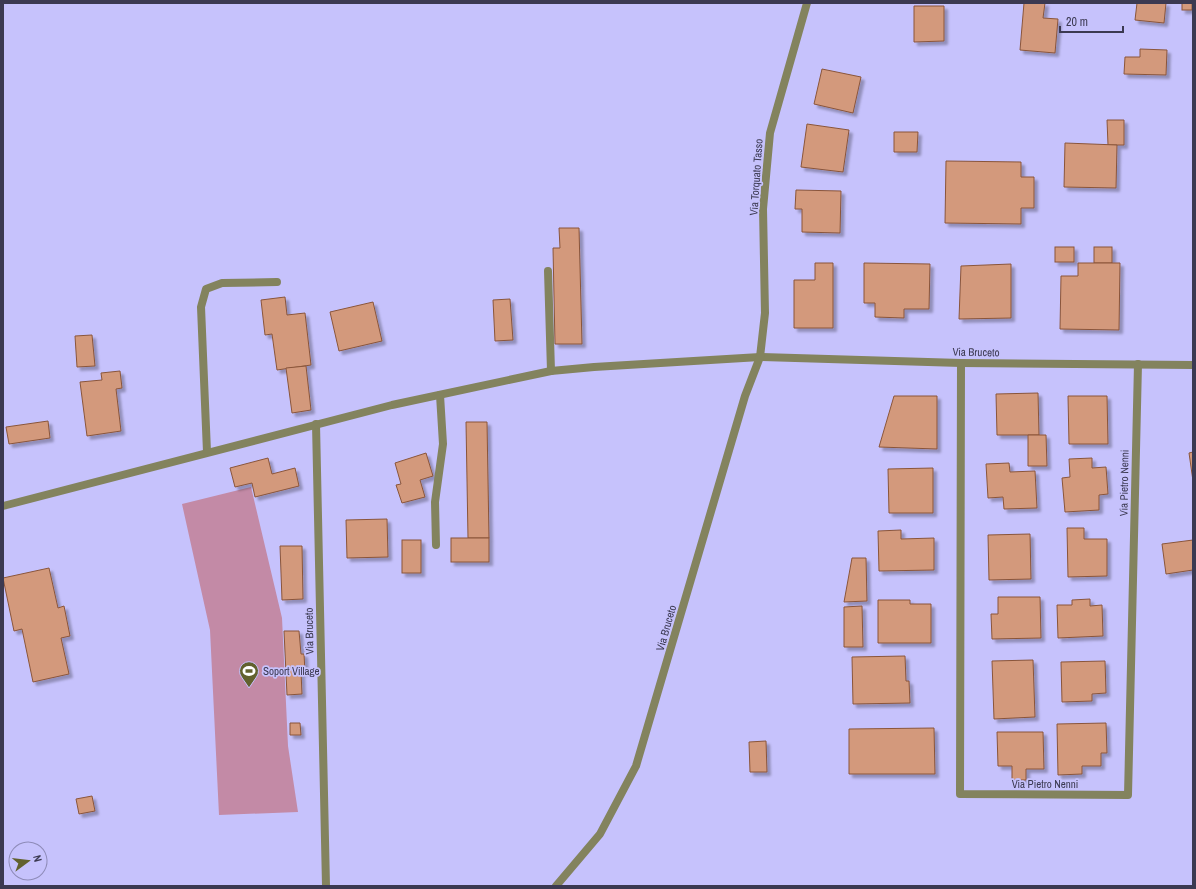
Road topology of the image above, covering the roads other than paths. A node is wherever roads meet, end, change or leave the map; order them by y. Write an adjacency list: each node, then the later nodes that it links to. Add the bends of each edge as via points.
1 (807, 3): 4 (street, Via Torquato Tasso, via 770,133 764,209 765,313)
2 (548, 270): 8 (street)
3 (277, 282): 11 (street, via 222,283 206,289 201,307)
4 (760, 357): 5 (street, Via Bruceto); 8 (street, Via Bruceto); 15 (street, Via Bruceto, via 745,396 636,766 600,834)
5 (961, 363): 6 (street, Via Bruceto); 6 (street, Via Pietro Nenni, via 960,794 1112,795 1128,795)
6 (1138, 364): 7 (street, Via Bruceto)
7 (1193, 365)
8 (551, 371): 9 (street, Via Bruceto)
9 (440, 395): 10 (street, Via Bruceto); 13 (street, via 443,444 435,502)
10 (316, 424): 11 (street, Via Bruceto); 14 (street, Via Bruceto)
11 (207, 452): 12 (street, Via Bruceto)
12 (3, 506)
13 (436, 545)
14 (326, 886)
15 (556, 886)

